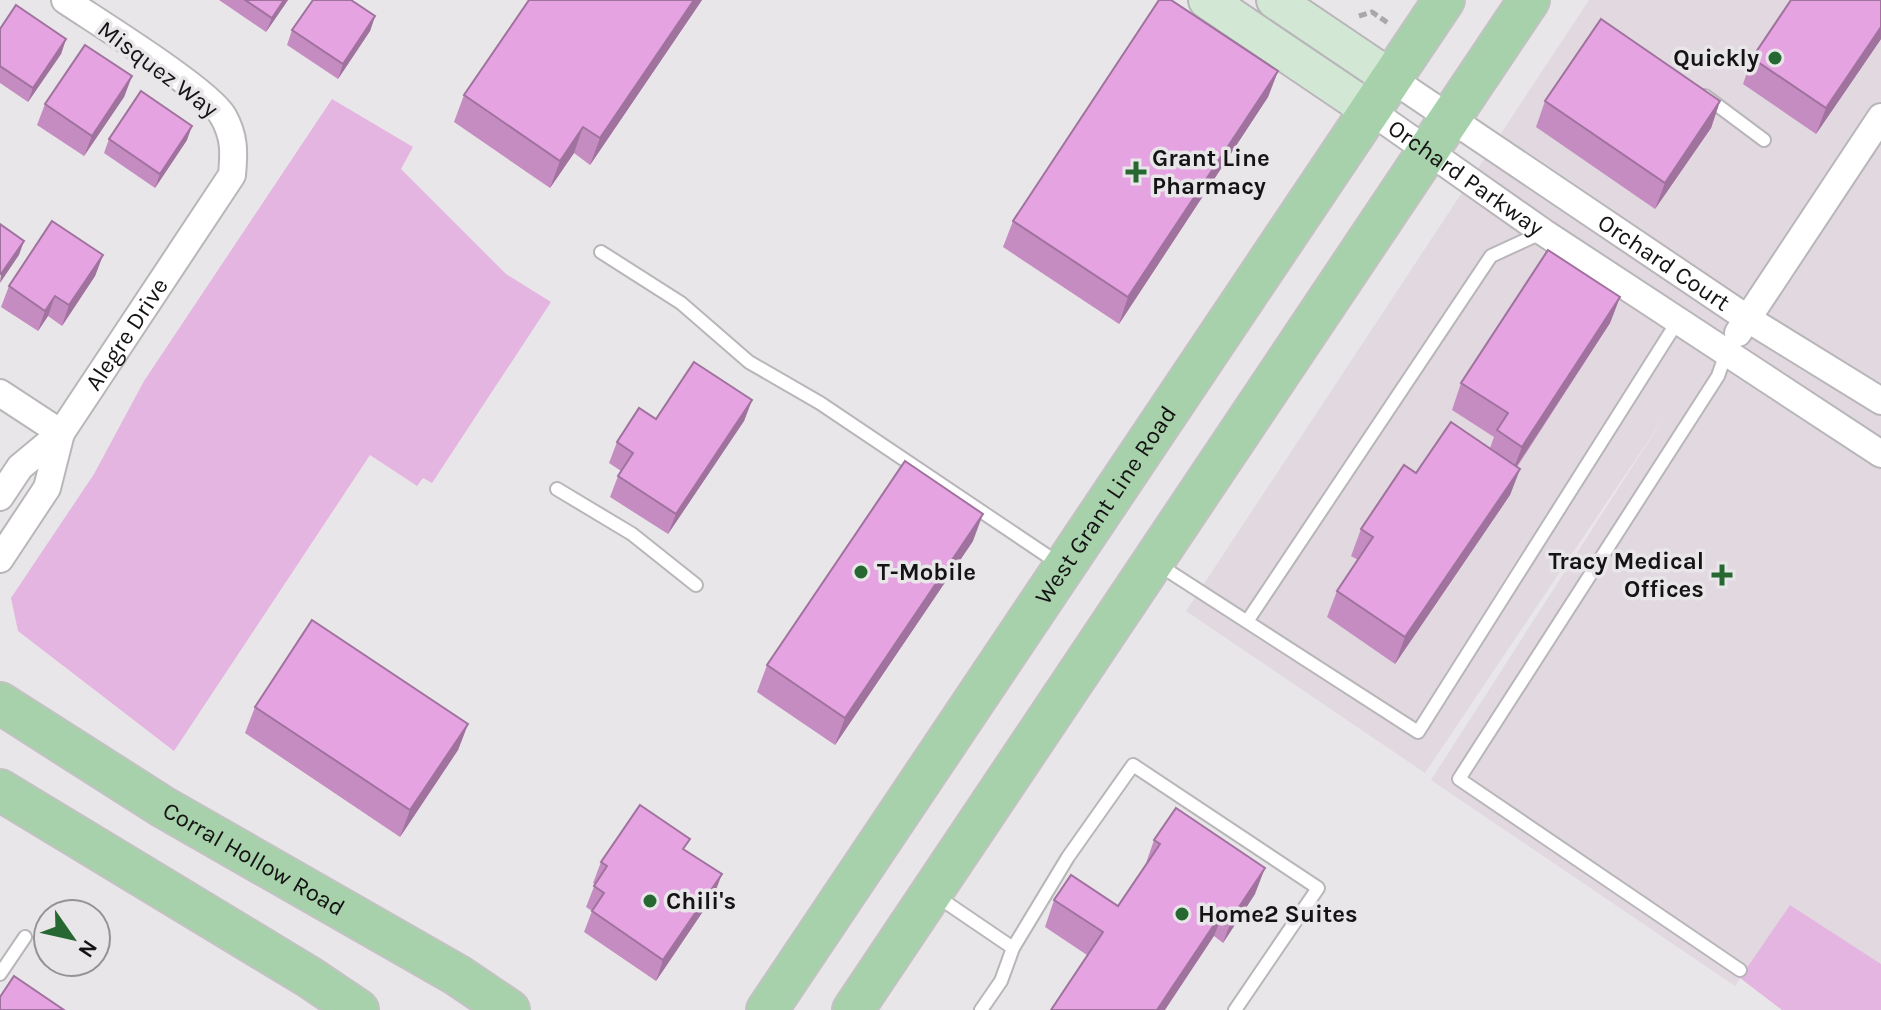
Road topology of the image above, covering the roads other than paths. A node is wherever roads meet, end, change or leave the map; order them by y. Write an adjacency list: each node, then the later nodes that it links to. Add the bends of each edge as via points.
1 (65, 0): 13 (street, Misquez Way, via 222,113 235,144 232,175)
2 (1207, 0): 7 (street, Orchard Parkway)
3 (1275, 0): 7 (street, Orchard Parkway)
4 (1444, 0): 7 (main road, West Grant Line Road)
5 (1529, 0): 9 (main road)
6 (1690, 86): 10 (lane)
7 (1382, 95): 9 (street, Orchard Parkway); 11 (street, Orchard Parkway); 26 (main road, West Grant Line Road)
8 (1881, 117): 16 (street)
9 (1450, 118): 11 (main road); 16 (street, Orchard Court)
10 (1764, 140)
11 (1427, 151): 12 (street, Orchard Parkway); 25 (main road)
12 (1543, 232): 15 (street, Orchard Parkway); 28 (lane, via 1491,256)
13 (193, 234): 20 (street, Alegre Drive)
14 (601, 252): 26 (lane, via 681,303 749,362 820,403)
15 (1679, 319): 17 (street, Orchard Parkway); 28 (lane, via 1418,732)
16 (1748, 319): 17 (street); 19 (street, Orchard Court)
17 (1728, 350): 21 (street, Orchard Parkway); 34 (lane, via 1718,376 1459,779)
18 (0, 393): 20 (street)
19 (1881, 401)
20 (61, 433): 23 (street, Alegre Drive, via 20,467); 24 (street, Alegre Drive, via 47,488)
21 (1881, 454)
22 (557, 489): 27 (lane, via 632,534)
23 (0, 497)
24 (0, 559)
25 (1154, 561): 28 (lane); 31 (main road)
26 (1064, 568): 36 (main road, West Grant Line Road)
27 (696, 585)
28 (1248, 620)
29 (0, 703): 38 (main road, Corral Hollow Road, via 163,807)
30 (0, 790): 37 (main road)
31 (931, 893): 33 (lane); 40 (main road)
32 (25, 937): 35 (lane)
33 (1013, 948): 41 (lane, via 1001,981); 42 (lane, via 1133,765 1318,888)
34 (1740, 970)
35 (0, 974)
36 (774, 1000): 39 (main road)
37 (358, 1010)
38 (509, 1010)
39 (744, 1010)
40 (853, 1010)
41 (981, 1010)
42 (1235, 1010)

